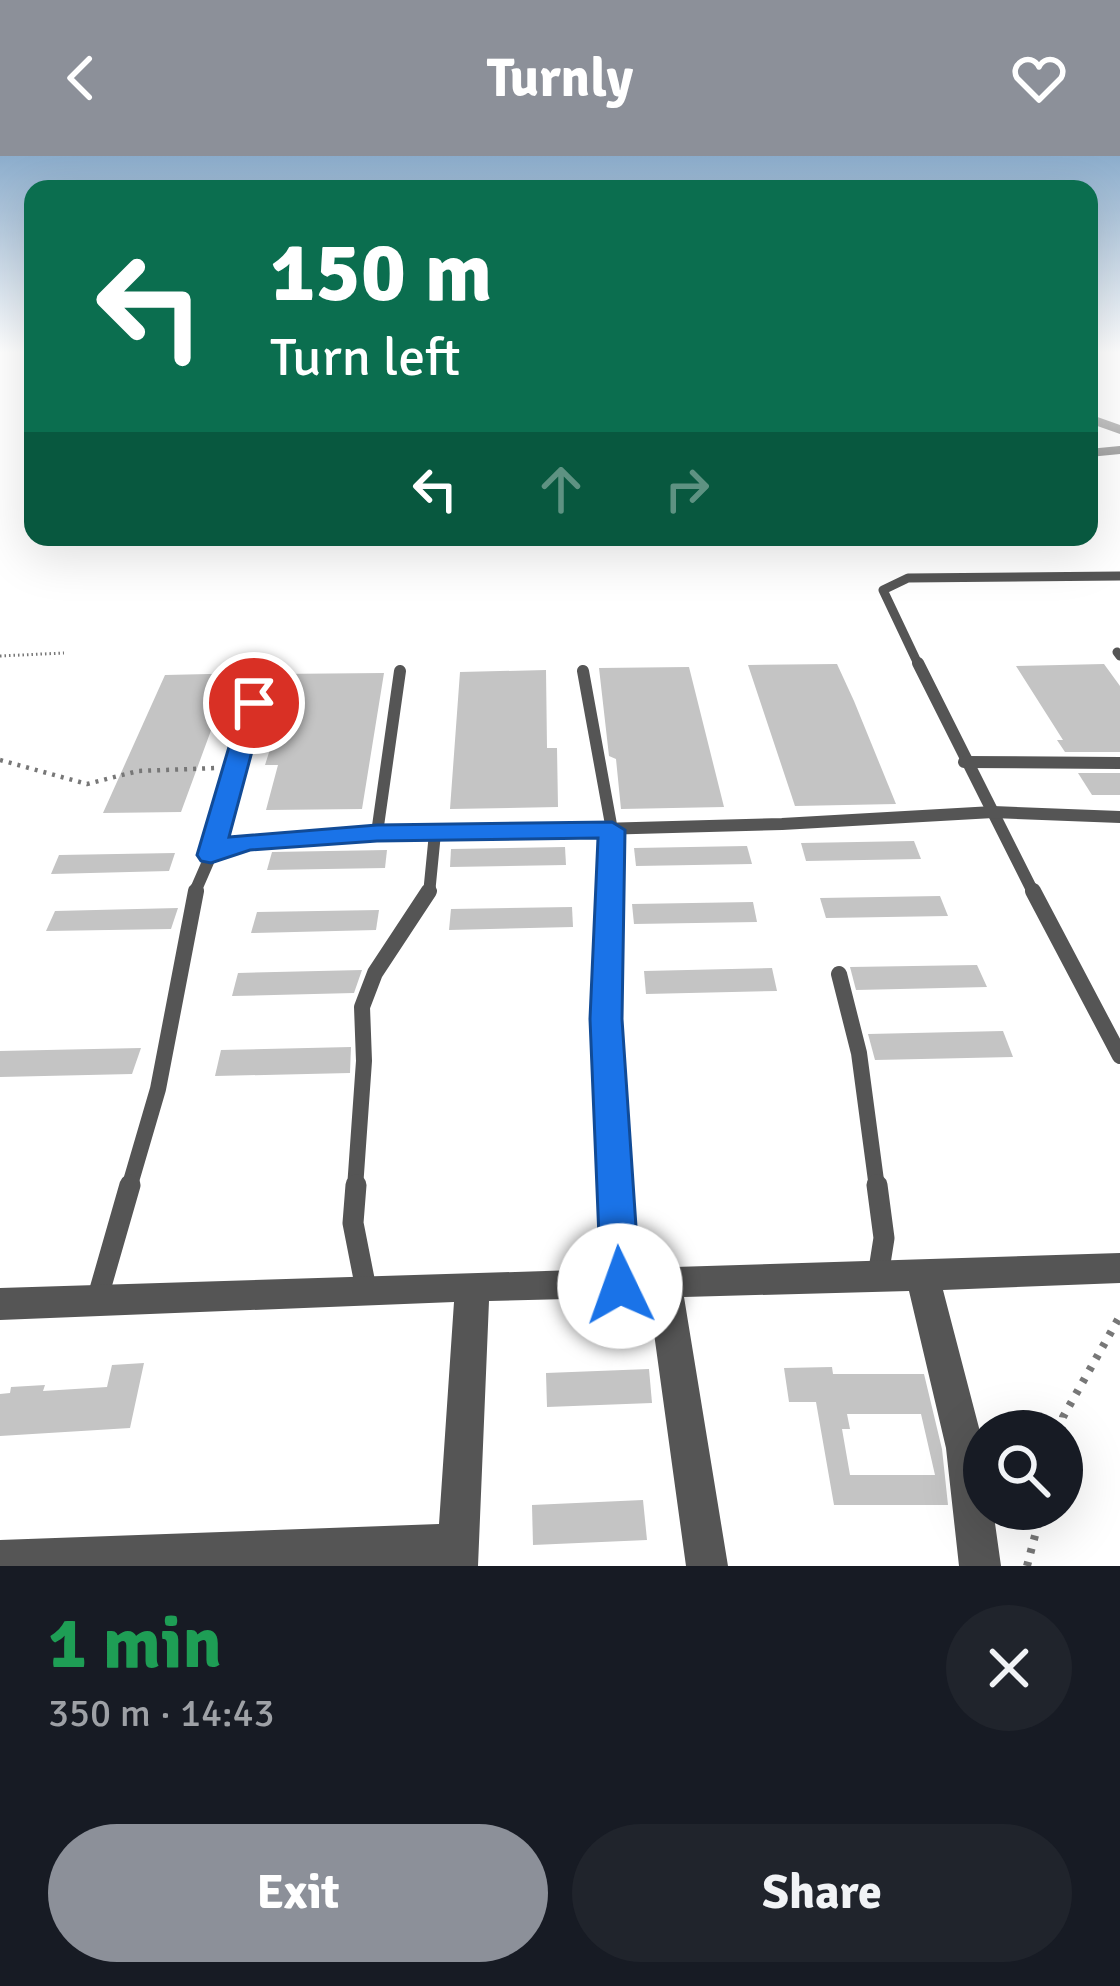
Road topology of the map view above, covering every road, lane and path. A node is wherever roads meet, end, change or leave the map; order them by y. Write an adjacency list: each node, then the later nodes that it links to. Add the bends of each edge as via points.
1 (1120, 576): 8 (lane, via 908,578 883,590)
2 (64, 652): 3 (path)
3 (0, 656)
4 (265, 670): 10 (lane)
5 (400, 670): 14 (lane)
6 (583, 671): 13 (lane)
7 (0, 760): 10 (path, via 87,784 138,771)
8 (964, 762): 9 (lane); 11 (lane)
9 (1120, 763)
10 (234, 768): 16 (lane)
11 (990, 809): 12 (lane); 13 (lane); 18 (lane)
12 (1120, 817)
13 (612, 830): 15 (lane); 24 (lane, via 606,1019)
14 (377, 833): 15 (lane); 16 (lane, via 250,842)
15 (435, 833): 25 (lane, via 429,896 375,973 362,1006 353,1223)
16 (211, 855): 27 (lane, via 186,926 158,1089)
17 (839, 974): 20 (lane, via 859,1053 884,1238)
18 (1120, 1056)
19 (1120, 1268): 21 (street)
20 (878, 1276): 21 (street); 22 (street)
21 (923, 1277): 34 (street, via 965,1448)
22 (664, 1281): 24 (street); 33 (street)
23 (472, 1286): 24 (street); 25 (street); 31 (street)
24 (620, 1286)
25 (365, 1289): 27 (street)
26 (0, 1304): 27 (street)
27 (95, 1305)
28 (1120, 1316): 29 (path)
29 (1067, 1410)
30 (1036, 1530): 35 (path)
31 (457, 1555): 32 (street)
32 (0, 1561)
33 (706, 1566)
34 (980, 1566)
35 (1027, 1566)

